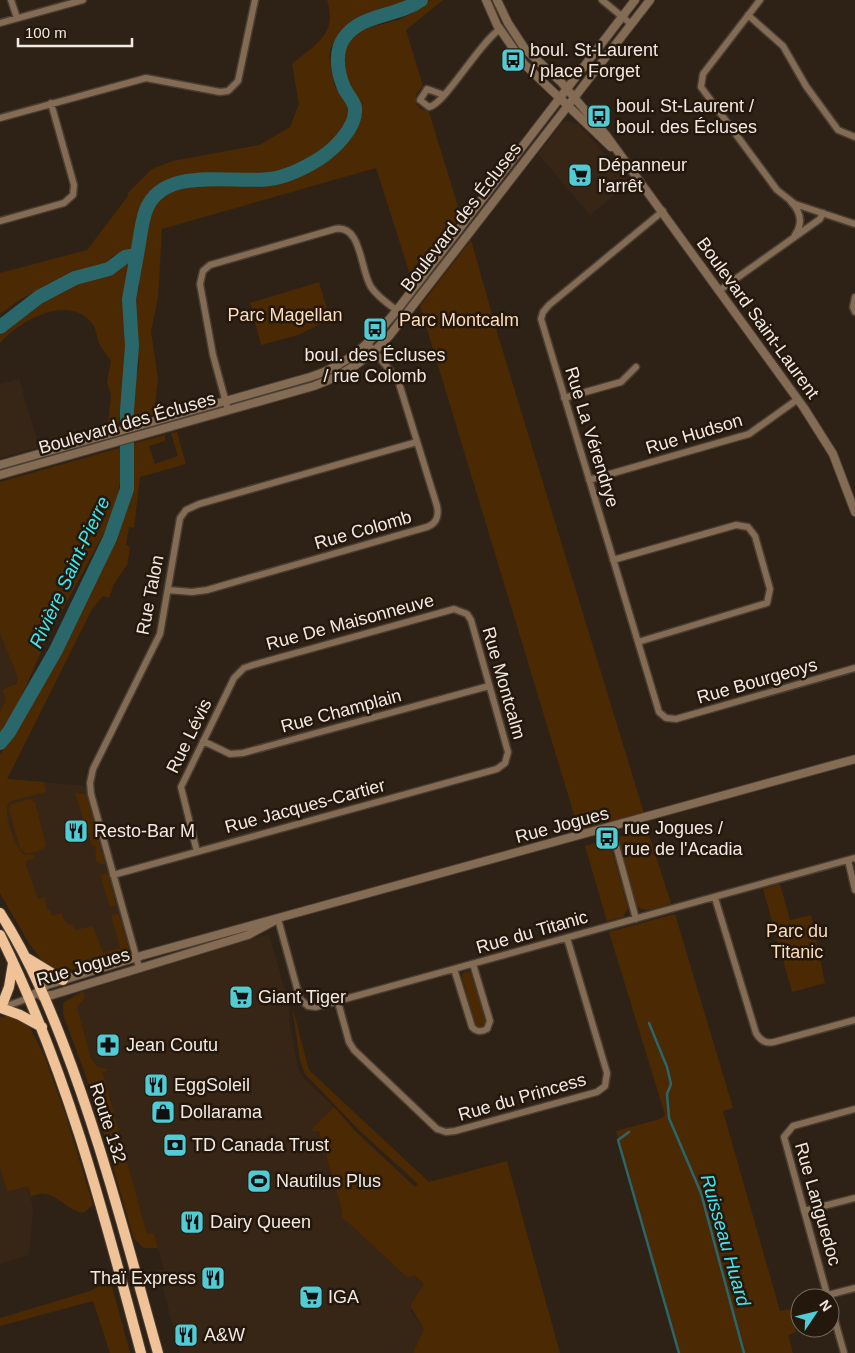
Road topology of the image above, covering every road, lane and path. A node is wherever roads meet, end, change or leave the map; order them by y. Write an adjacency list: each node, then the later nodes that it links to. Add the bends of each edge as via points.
1 (11, 0): 13 (street)
2 (83, 0): 13 (street)
3 (255, 0): 21 (street, via 238,81 231,90 220,92 146,78)
4 (486, 0): 16 (street, Boulevard Saint-Laurent)
5 (497, 0): 17 (street, Boulevard Saint-Laurent, via 525,49)
6 (602, 0): 12 (street)
7 (634, 0): 10 (street, Boulevard des Écluses); 12 (street, Boulevard des Écluses)
8 (650, 0): 10 (street, Boulevard des Écluses)
9 (760, 0): 11 (street)
10 (643, 9): 15 (street, Boulevard des Écluses)
11 (748, 15): 24 (street, via 783,46 800,78 838,130); 26 (street, via 701,81 704,91 768,180)
12 (621, 16): 15 (street); 17 (street, Boulevard des Écluses)
13 (17, 18): 14 (street)
14 (0, 23)
15 (631, 24): 20 (street, Boulevard des Écluses)
16 (500, 29): 18 (street, via 487,40); 19 (street, Boulevard Saint-Laurent, via 524,64)
17 (566, 88): 19 (street, Boulevard des Écluses); 20 (street, Boulevard Saint-Laurent)
18 (444, 95)
19 (560, 97): 22 (street, Boulevard Saint-Laurent); 34 (street, Boulevard des Écluses)
20 (574, 98): 22 (street, Boulevard des Écluses); 25 (street, Boulevard Saint-Laurent)
21 (51, 103): 23 (street); 29 (street, via 74,185 72,197 64,203)
22 (568, 105): 25 (street, Boulevard Saint-Laurent); 36 (street, Boulevard des Écluses)
23 (0, 118)
24 (855, 137)
25 (618, 153): 27 (street, Boulevard Saint-Laurent)
26 (790, 201): 28 (street); 31 (street, via 801,221)
27 (663, 211): 32 (street, Boulevard Saint-Laurent); 40 (street, Rue La Vérendrye, via 543,312 541,323)
28 (824, 213): 30 (street); 31 (street)
29 (0, 221)
30 (855, 224)
31 (792, 238): 32 (street)
32 (720, 290): 41 (street, Boulevard Saint-Laurent)
33 (855, 297): 35 (street)
34 (397, 310): 36 (street); 37 (street, Boulevard des Écluses); 42 (street, via 370,286 353,236 341,228 210,265 203,271 200,284 214,359)
35 (855, 312)
36 (404, 316): 38 (street, Boulevard des Écluses)
37 (368, 344): 38 (street, Rue Colomb); 42 (street, Boulevard des Écluses, via 331,370)
38 (375, 350): 43 (street, Boulevard des Écluses, via 353,368 332,379); 44 (street, Rue Colomb, via 398,380)
39 (636, 367): 40 (street, via 621,382)
40 (564, 398): 47 (street, Rue La Vérendrye)
41 (798, 399): 47 (street, Rue Hudson, via 749,434); 48 (street, Boulevard Saint-Laurent, via 833,454)
42 (226, 401): 43 (street); 45 (street, Boulevard des Écluses)
43 (228, 410): 46 (street, Boulevard des Écluses)
44 (417, 442): 50 (street, Rue Talon, via 189,508 177,524); 50 (street, Rue Colomb, via 438,509 437,517 429,526 207,590)
45 (0, 465)
46 (0, 475)
47 (589, 480): 49 (street, Rue La Vérendrye)
48 (855, 512)
49 (613, 560): 52 (street, Rue La Vérendrye); 52 (street, via 736,525 748,527 755,536 770,589 767,603)
50 (168, 590): 63 (street, Rue Talon, via 157,642 90,778 91,794)
51 (464, 612): 53 (street, Rue De Maisonneuve, via 454,609); 55 (street, Rue Montcalm, via 471,620)
52 (638, 642): 56 (street, Rue La Vérendrye, via 660,712)
53 (244, 668): 57 (street, Rue Lévis, via 234,678)
54 (855, 668): 56 (street, Rue Bourgeoys, via 679,718)
55 (489, 686): 57 (street, Rue Champlain, via 242,753 230,754); 59 (street, Rue Montcalm, via 508,752)
56 (666, 718)
57 (203, 741): 61 (street, Rue Lévis, via 180,786)
58 (855, 759): 60 (street, Rue Jogues)
59 (504, 764): 61 (street, Rue Jacques-Cartier, via 497,769)
60 (611, 827): 67 (street, Rue Jogues); 68 (street)
61 (197, 852): 63 (street, Rue Jacques-Cartier)
62 (852, 859): 64 (street); 65 (street, Rue du Titanic)
63 (113, 875): 71 (street, Rue Talon)
64 (855, 890)
65 (715, 898): 68 (street, Rue du Titanic); 82 (street, via 756,1033 764,1042 771,1043)
66 (0, 913): 72 (highway, Route 132)
67 (278, 919): 71 (street, Rue Jogues); 75 (street, Rue Jogues, via 248,936); 80 (street, Rue du Titanic, via 302,1002 312,1007)
68 (636, 919): 70 (street, Rue du Titanic)
69 (0, 935): 73 (highway, Route 132)
70 (567, 938): 74 (street, Rue du Titanic); 80 (street, Rue du Princess, via 608,1073 606,1084 600,1091 443,1132 352,1048)
71 (136, 957): 75 (street, Rue Talon); 77 (street, Rue Jogues)
72 (27, 958): 77 (highway); 78 (highway, Route 132)
73 (13, 963): 79 (highway, Route 132); 81 (highway, via 9,987)
74 (473, 964): 76 (street, Rue du Titanic); 76 (street, via 490,1021 487,1029 482,1031 472,1027)
75 (139, 967): 78 (street, Rue Jogues)
76 (454, 969): 80 (street, Rue du Titanic)
77 (63, 980): 78 (street, Rue Jogues)
78 (43, 993): 79 (street, Rue Jogues); 92 (highway, Route 132, via 97,1137)
79 (29, 998): 81 (street); 83 (highway, Route 132)
80 (338, 1002)
81 (0, 1008): 83 (highway, via 20,1014)
82 (855, 1020)
83 (42, 1027): 91 (highway, Route 132, via 87,1155)
84 (855, 1110): 86 (street, Rue Languedoc, via 793,1126 784,1134)
85 (855, 1198): 86 (street)
86 (804, 1211): 87 (street, Rue Languedoc)
87 (825, 1288)
88 (855, 1288): 89 (street)
89 (840, 1293)
90 (840, 1338): 93 (street)
91 (141, 1353)
92 (158, 1353)
93 (844, 1353)

